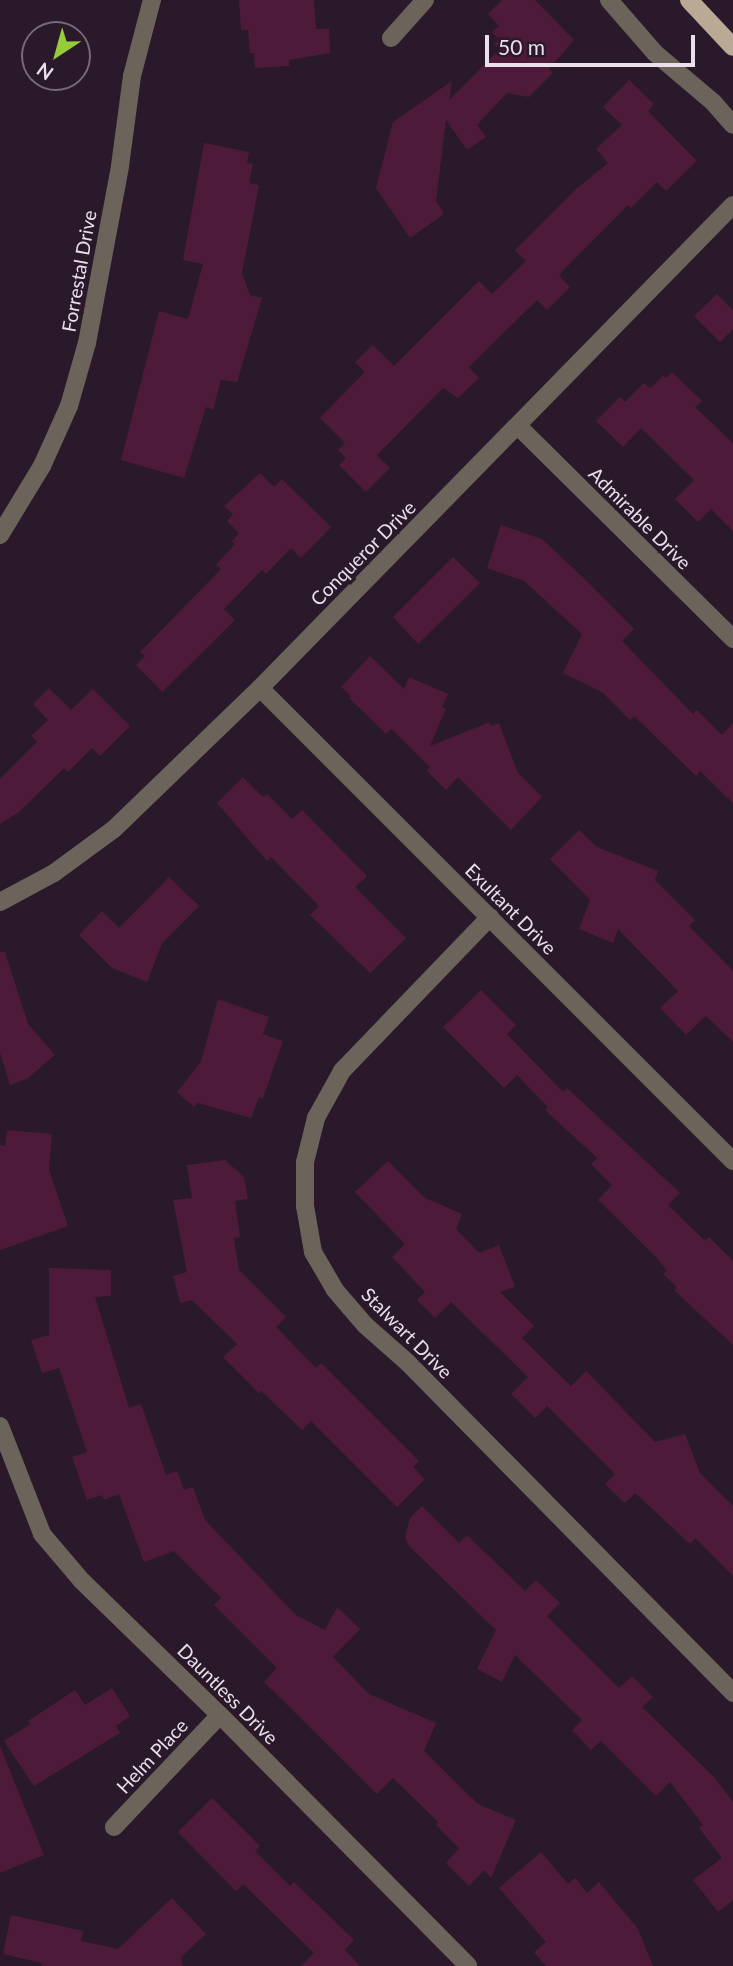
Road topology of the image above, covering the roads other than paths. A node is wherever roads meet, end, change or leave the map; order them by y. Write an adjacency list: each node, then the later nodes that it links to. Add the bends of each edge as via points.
1 (152, 0): 10 (street, Forrestal Drive, via 132,76 87,343 69,406 42,466)
2 (425, 0): 5 (street)
3 (609, 0): 7 (street, via 655,52)
4 (689, 0): 6 (main road)
5 (391, 38)
6 (733, 47)
7 (733, 125)
8 (733, 205): 9 (street, Conqueror Drive)
9 (518, 426): 11 (street, Admirable Drive); 12 (street, Conqueror Drive)
10 (0, 535)
11 (733, 639)
12 (260, 688): 13 (street, Conqueror Drive, via 114,829 54,873); 14 (street, Exultant Drive)
13 (0, 902)
14 (490, 918): 15 (street, Exultant Drive); 17 (street, Stalwart Drive, via 342,1071 316,1118 305,1161 305,1206 313,1252 335,1290 365,1325 407,1362)
15 (733, 1161)
16 (0, 1426): 18 (street, Dauntless Drive, via 42,1534 82,1581)
17 (733, 1693)
18 (220, 1715): 19 (street, Helm Place); 20 (street, Dauntless Drive)
19 (114, 1826)
20 (468, 1966)

